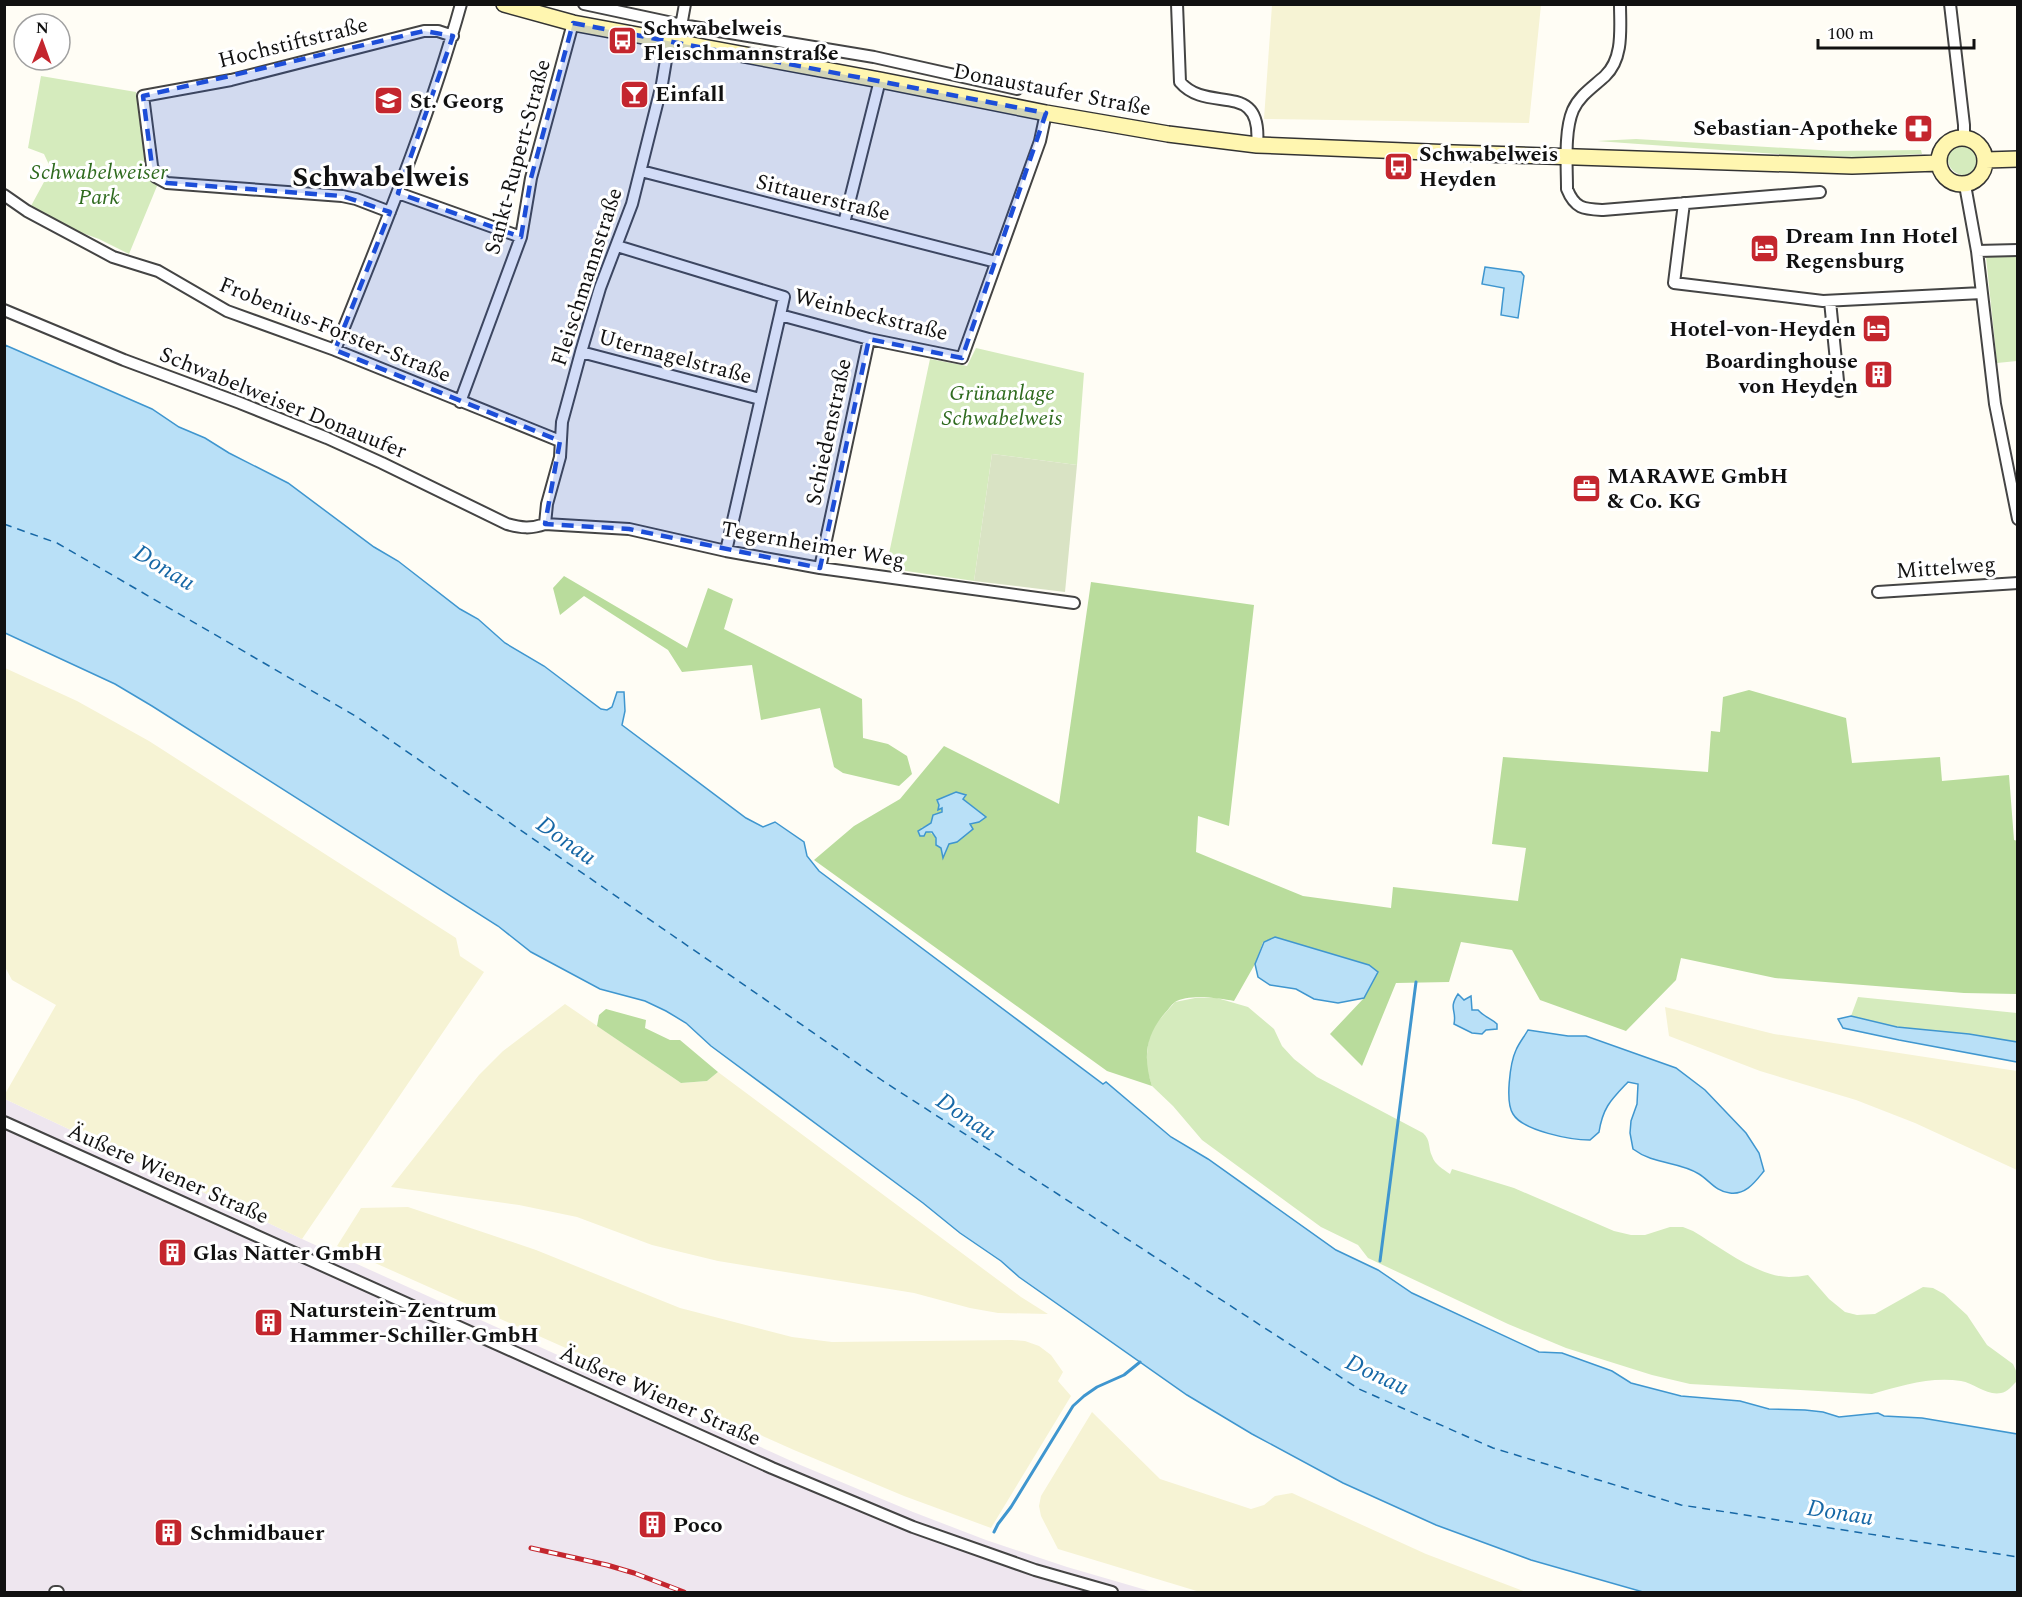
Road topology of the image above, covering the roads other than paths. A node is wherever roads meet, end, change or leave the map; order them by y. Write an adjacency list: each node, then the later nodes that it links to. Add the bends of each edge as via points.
1 (462, 4): 10 (street)
2 (504, 4): 8 (main road, Donaustaufer Straße)
3 (585, 4): 9 (street, Donaustaufer Straße)
4 (685, 4): 9 (street, Fleischmannstraße)
5 (1178, 4): 16 (street, via 1180,82 1195,94 1245,105 1253,111)
6 (1620, 4): 17 (street, via 1614,65 1576,103 1569,121)
7 (1950, 4): 15 (street)
8 (573, 23): 11 (main road, Donaustaufer Straße); 29 (street, Sankt-Rupert-Straße, via 531,178)
9 (682, 25): 11 (street, Fleischmannstraße); 13 (street, Donaustaufer Straße, via 874,57)
10 (453, 36): 24 (street); 27 (street, Hochstiftstraße, via 424,31 231,80 143,96 152,166 156,177 167,183 342,196)
11 (674, 43): 12 (main road, Donaustaufer Straße); 21 (street, Fleischmannstraße)
12 (880, 80): 14 (main road, Donaustaufer Straße); 28 (street)
13 (1017, 89)
14 (1046, 113): 16 (main road, Donaustaufer Straße); 33 (street, via 1040,141)
15 (1964, 138): 19 (main road, via 1977,142); 20 (main road, via 1943,148)
16 (1257, 145): 17 (main road, Donaustaufer Straße)
17 (1568, 157): 20 (main road, Donaustaufer Straße, via 1852,166); 26 (street, via 1567,189 1577,206 1603,210)
18 (2018, 159): 19 (main road)
19 (1986, 160): 22 (main road, via 1982,174)
20 (1939, 163): 22 (main road, via 1945,177)
21 (641, 171): 28 (street, Sittauerstraße); 30 (street, Fleischmannstraße)
22 (1965, 184): 32 (street)
23 (1820, 192): 26 (street)
24 (398, 193): 27 (street); 29 (street)
25 (4, 195): 39 (street, Frobenius-Forster-Straße, via 113,257 158,271 227,311)
26 (1684, 203): 35 (street, via 1674,283)
27 (390, 212): 39 (street)
28 (844, 223): 33 (street, Sittauerstraße)
29 (521, 237): 43 (street, Sankt-Rupert-Straße)
30 (617, 246): 37 (street, Weinbeckstraße, via 784,297); 40 (street, Fleischmannstraße)
31 (2018, 250): 32 (street)
32 (1977, 251): 34 (street)
33 (996, 262): 38 (street, Weinbeckstraße, via 962,358)
34 (1982, 293): 35 (street); 45 (street, via 1995,404)
35 (1830, 301): 41 (street)
36 (4, 310): 46 (street, Schwabelweiser Donauufer, via 327,438 507,524 520,528)
37 (780, 315): 38 (street, Weinbeckstraße); 42 (street)
38 (869, 339): 48 (street, Schiedenstraße)
39 (335, 350): 43 (street, Frobenius-Forster-Straße)
40 (581, 352): 42 (street, Uternagelstraße); 44 (street, Fleischmannstraße)
41 (1839, 391)
42 (760, 399): 47 (street)
43 (460, 402): 44 (street, Frobenius-Forster-Straße)
44 (560, 441): 46 (street, Fleischmannstraße, via 558,470)
45 (2018, 519)
46 (545, 524): 47 (street, Tegernheimer Weg, via 629,529)
47 (726, 551): 48 (street, Tegernheimer Weg)
48 (820, 568): 51 (street, Tegernheimer Weg)
49 (2018, 583): 50 (street, Mittelweg)
50 (1878, 592)
51 (1074, 603)
52 (4, 1122): 53 (street, Äußere Wiener Straße, via 783,1472 913,1527)
53 (1112, 1593)

